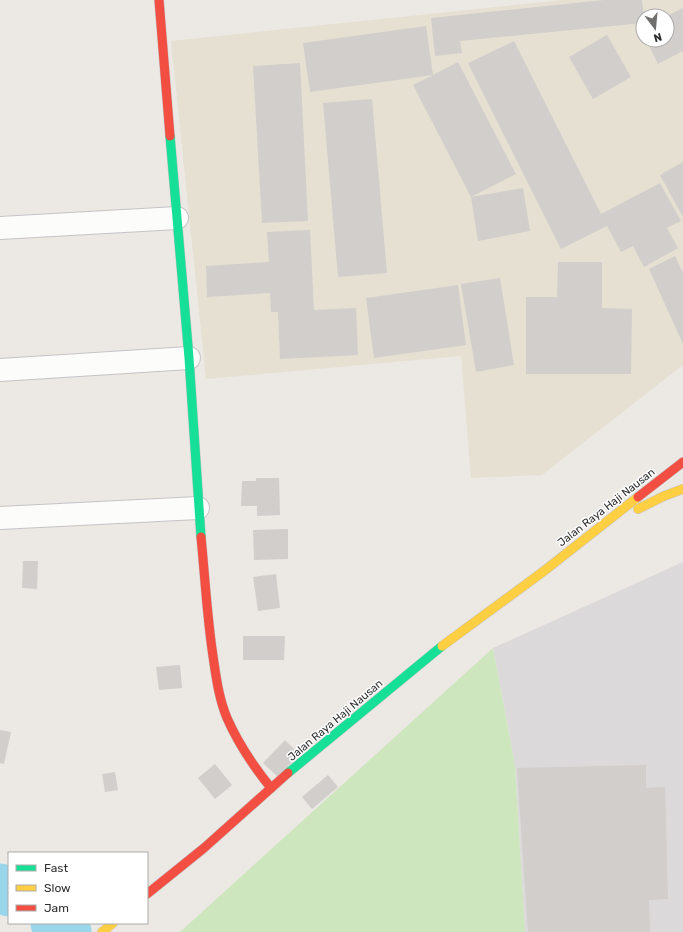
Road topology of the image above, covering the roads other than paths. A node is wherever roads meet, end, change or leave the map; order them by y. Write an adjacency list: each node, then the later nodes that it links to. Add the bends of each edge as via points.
1 (159, 0): 2 (main road)
2 (177, 218): 3 (street); 4 (main road)
3 (0, 228)
4 (189, 358): 5 (street); 8 (main road)
5 (0, 370)
6 (683, 462): 10 (main road, Jalan Raya Haji Nausan)
7 (683, 489): 10 (main road, Jalan Raya Haji Nausan, via 621,517)
8 (198, 508): 9 (street); 11 (main road, via 218,689 227,718 239,741)
9 (0, 518)
10 (544, 571): 11 (main road, Jalan Raya Haji Nausan, via 441,647)
11 (271, 788): 12 (main road, Jalan Raya Haji Nausan, via 204,848)
12 (148, 893)
13 (112, 924): 14 (main road)
14 (102, 932)

